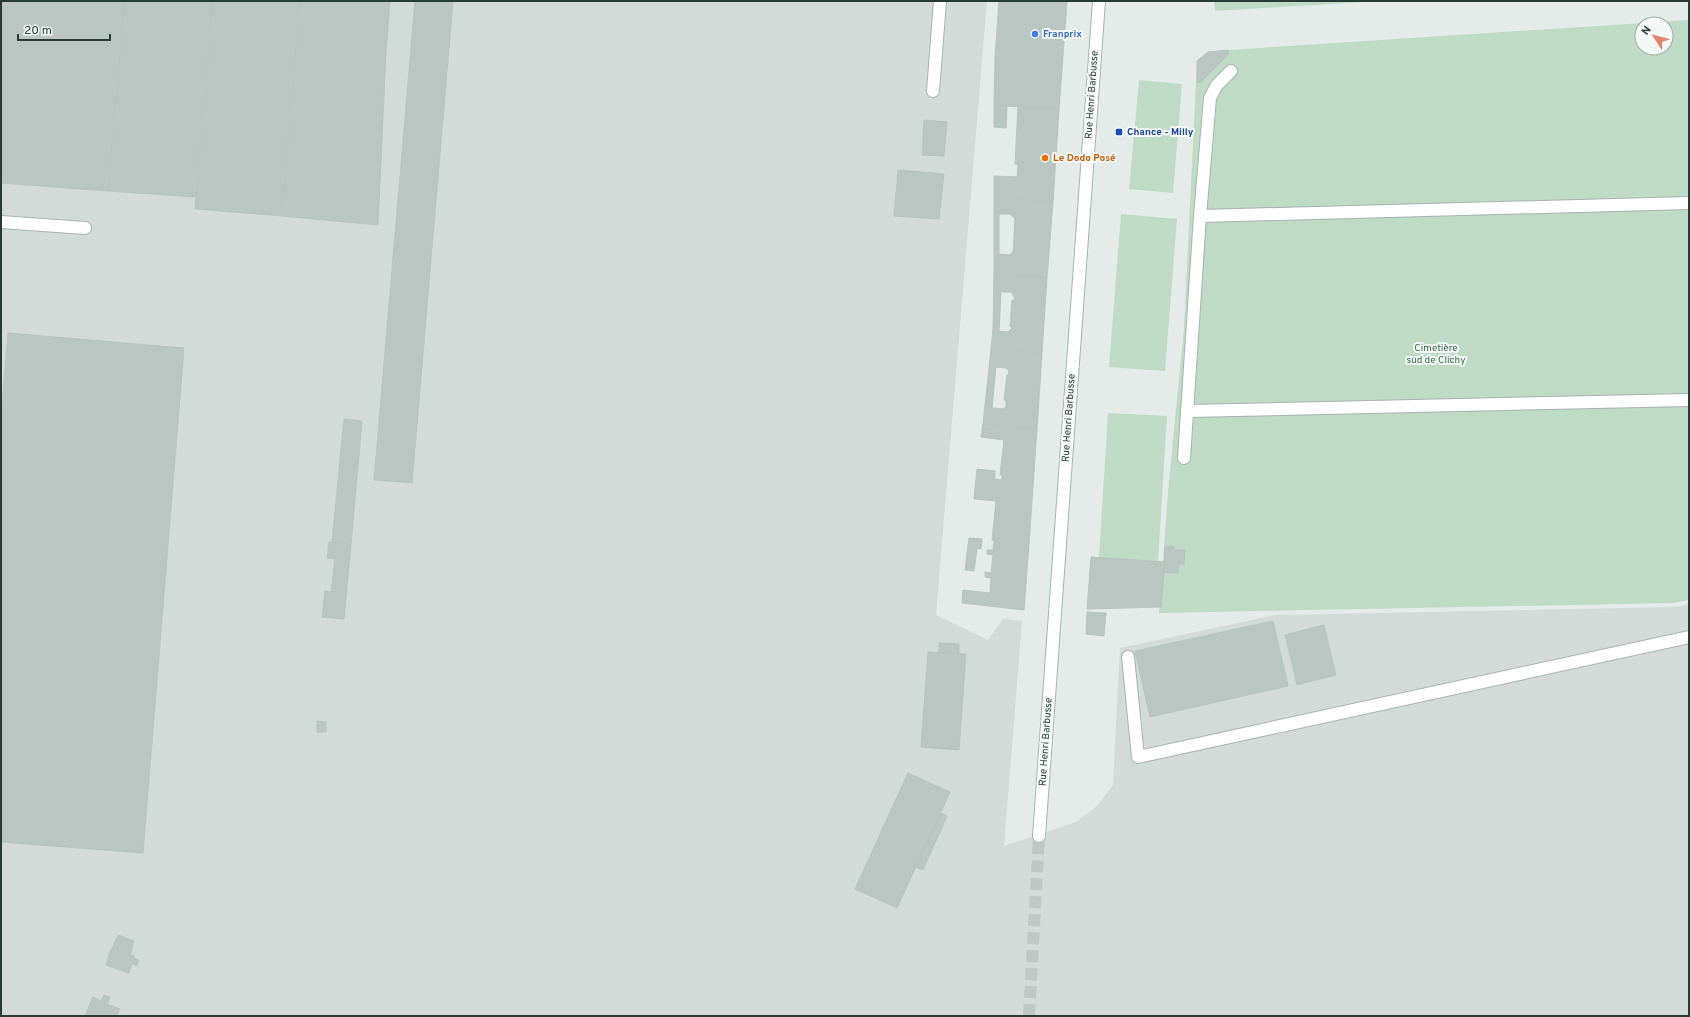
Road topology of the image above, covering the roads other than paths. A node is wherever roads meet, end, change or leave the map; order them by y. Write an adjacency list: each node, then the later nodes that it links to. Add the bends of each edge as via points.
1 (940, 1): 4 (street)
2 (1099, 1): 14 (street, Rue Henri Barbusse)
3 (1231, 71): 6 (street, via 1217,85 1210,98)
4 (933, 91)
5 (1689, 203): 6 (street)
6 (1200, 216): 10 (street)
7 (1, 222): 8 (street)
8 (85, 228)
9 (1689, 400): 10 (street)
10 (1187, 411): 11 (street)
11 (1184, 458)
12 (1689, 637): 13 (street, via 1138,757)
13 (1128, 657)
14 (1039, 836)

